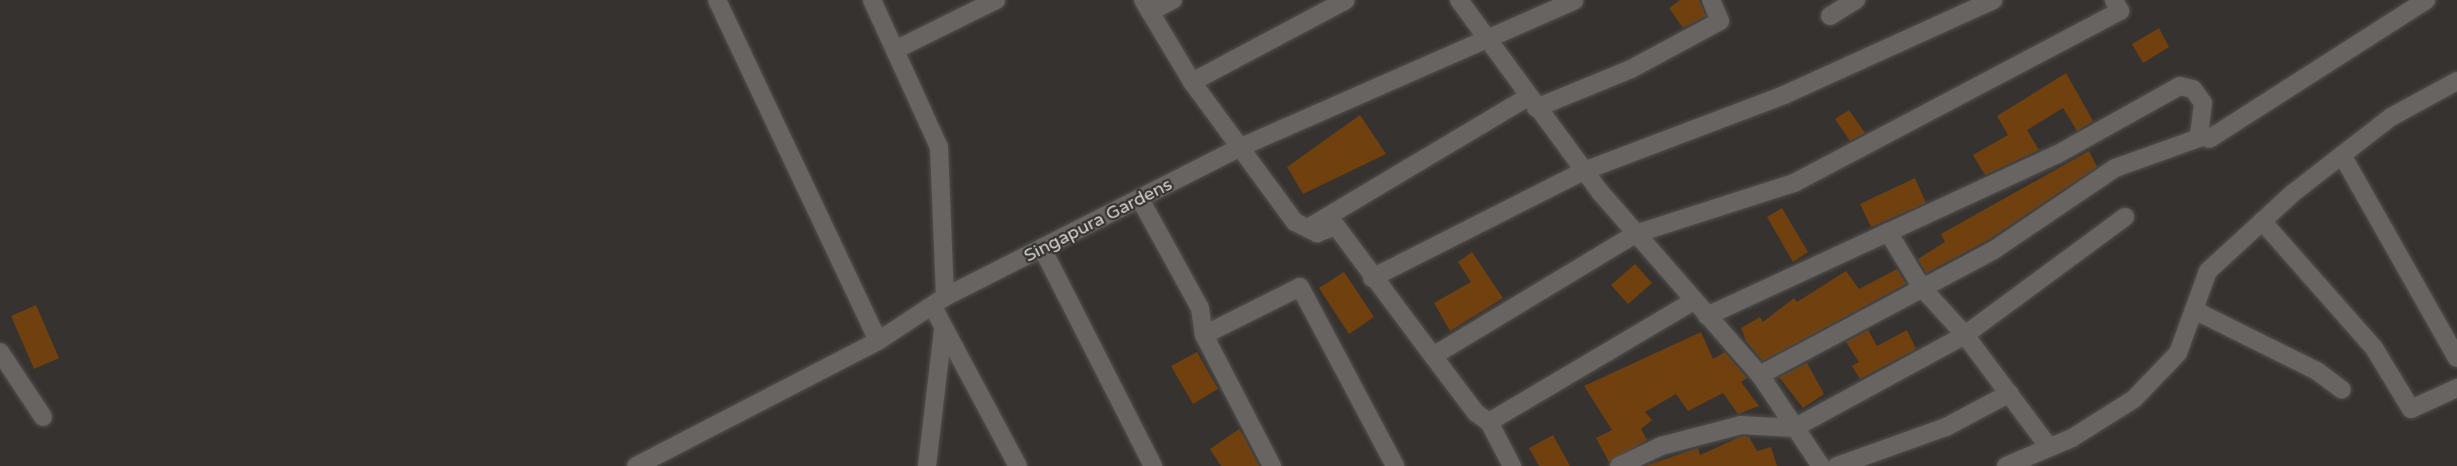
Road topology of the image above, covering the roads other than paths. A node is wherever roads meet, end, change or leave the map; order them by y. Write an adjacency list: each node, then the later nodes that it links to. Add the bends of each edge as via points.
1 (717, 0): 40 (street)
2 (872, 0): 16 (street)
3 (996, 0): 16 (street)
4 (1173, 0): 13 (street)
5 (1346, 0): 18 (street)
6 (1459, 0): 15 (street)
7 (1711, 0): 19 (street, via 1720,21 1631,69)
8 (1856, 0): 14 (street)
9 (1993, 0): 23 (street, via 1784,94)
10 (2114, 0): 29 (street, via 2120,10 1794,183)
11 (2426, 0): 20 (street)
12 (1574, 1): 15 (street, Singapura Gardens)
13 (1147, 6): 18 (street)
14 (1830, 16)
15 (1486, 39): 19 (street); 21 (street, Singapura Gardens)
16 (895, 50): 34 (street, via 939,147)
17 (2457, 81): 22 (street, via 2391,117)
18 (1192, 82): 21 (street)
19 (1532, 103): 23 (street); 27 (street)
20 (2209, 139)
21 (1240, 147): 24 (street, Singapura Gardens); 27 (street)
22 (2342, 155): 26 (street); 43 (street)
23 (1584, 171): 29 (street); 31 (street)
24 (1140, 199): 30 (street, Singapura Gardens); 38 (street, via 1200,308)
25 (2125, 217): 39 (street)
26 (2262, 221): 35 (street, via 2208,271); 45 (street, via 2374,348 2411,409)
27 (1304, 230): 31 (street, via 1336,226)
28 (1888, 232): 32 (street); 32 (street, via 2056,155 2180,86 2193,89 2203,103 2199,138 2115,168 2079,189 2043,220); 36 (street)
29 (1635, 234): 33 (street); 42 (street)
30 (1041, 248): 34 (street, Singapura Gardens); 55 (street)
31 (1372, 278): 42 (street)
32 (1922, 288): 39 (street); 44 (street)
33 (1694, 301): 36 (street); 49 (street)
34 (939, 303): 37 (street); 40 (street, Singapura Gardens)
35 (2196, 310): 46 (street, via 2317,371); 51 (street, via 2178,352 2134,399)
36 (1707, 315): 44 (street)
37 (943, 330): 53 (street); 54 (street)
38 (1204, 335): 56 (street); 57 (street, via 1300,287)
39 (1965, 335): 47 (street); 50 (street)
40 (878, 341): 52 (street, Singapura Gardens)
41 (0, 352): 48 (street)
42 (1433, 356): 49 (street, via 1476,413)
43 (2457, 358)
44 (1760, 375): 50 (street)
45 (2457, 388)
46 (2342, 390)
47 (2010, 393): 51 (street); 61 (street, via 1946,427)
48 (44, 417)
49 (1489, 422): 58 (street)
50 (1794, 428): 59 (street, via 1741,425 1661,446); 60 (street)
51 (2045, 454): 62 (street)
52 (636, 466)
53 (927, 466)
54 (1018, 466)
55 (1153, 466)
56 (1272, 466)
57 (1395, 466)
58 (1512, 466)
59 (1619, 466)
60 (1821, 466)
61 (1837, 466)
62 (2006, 466)

